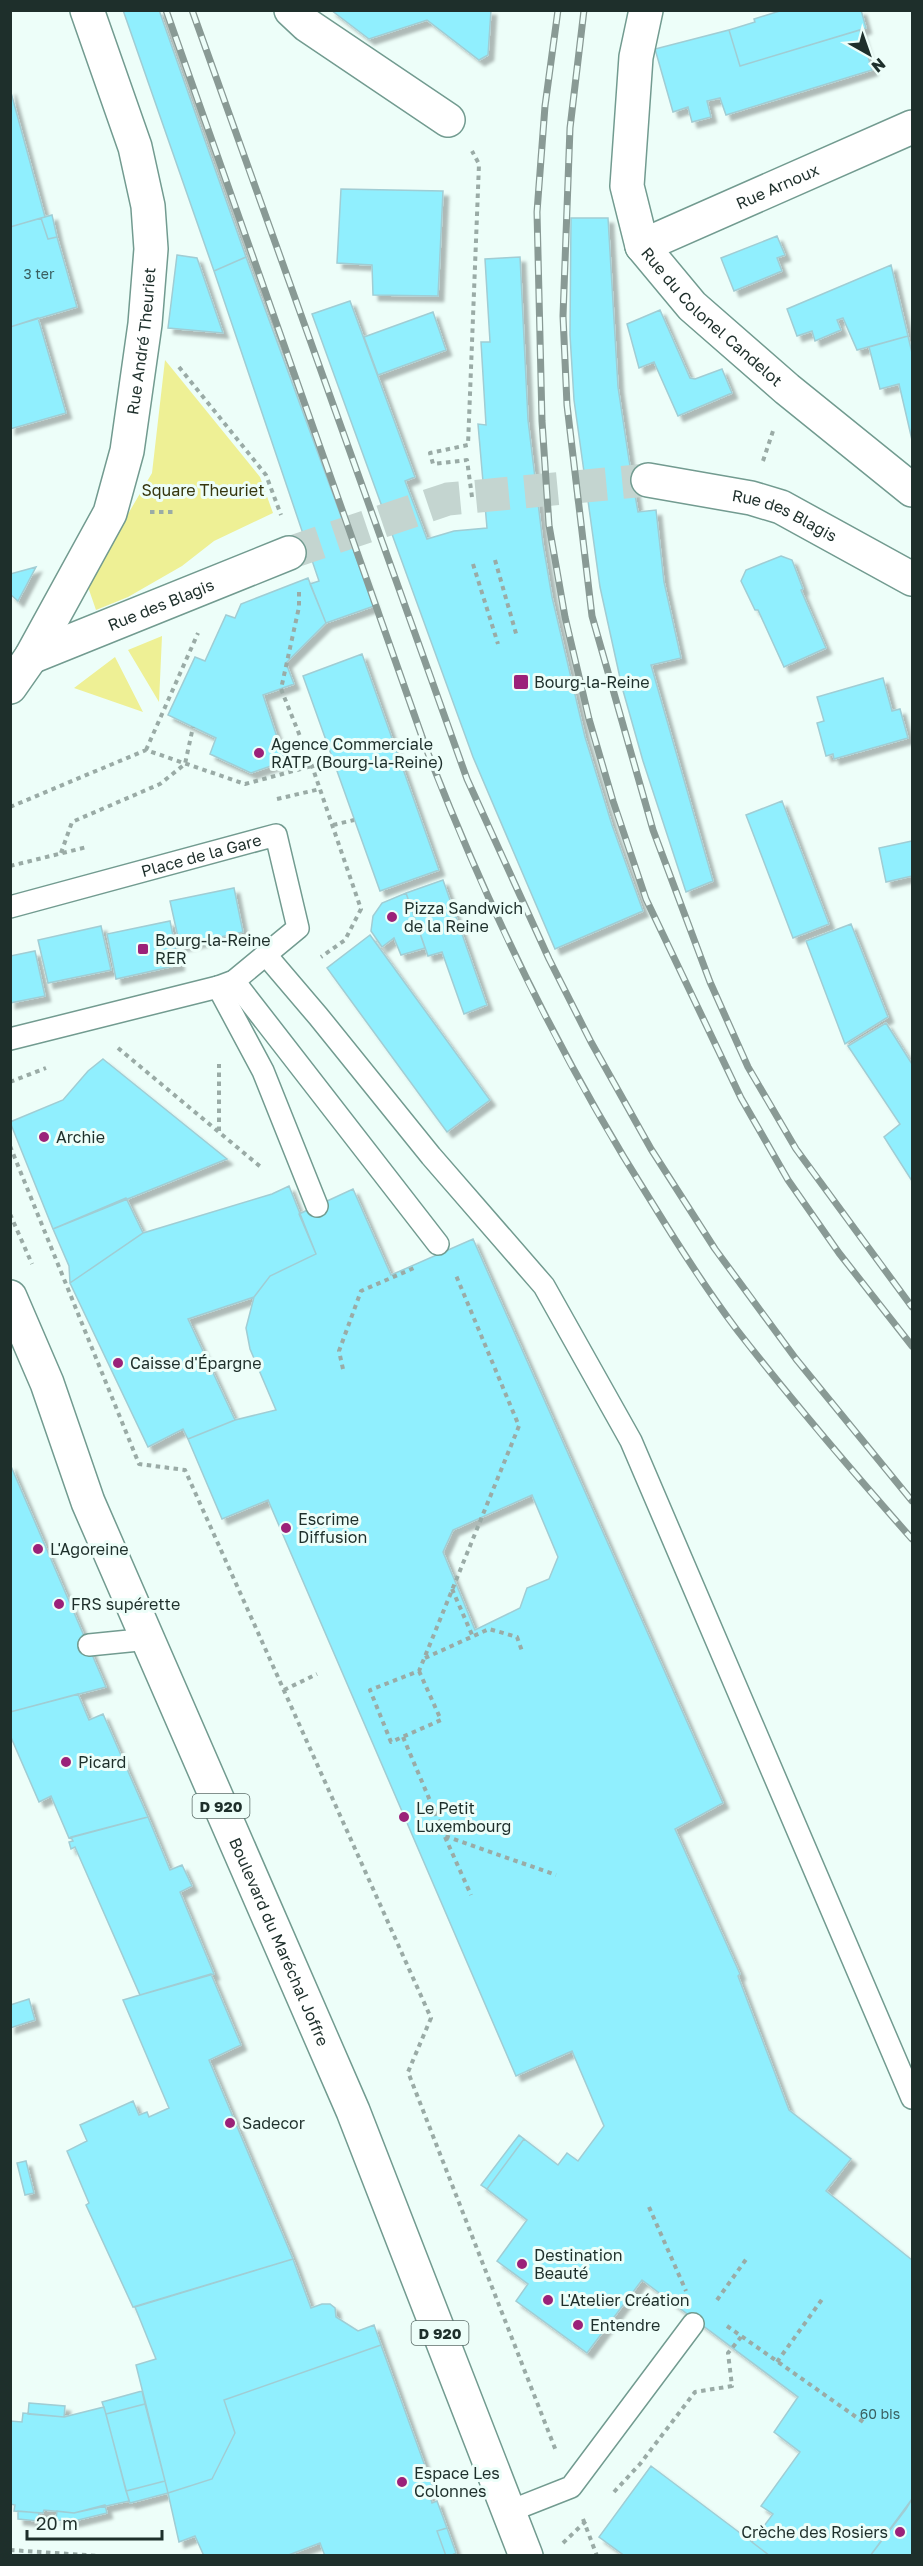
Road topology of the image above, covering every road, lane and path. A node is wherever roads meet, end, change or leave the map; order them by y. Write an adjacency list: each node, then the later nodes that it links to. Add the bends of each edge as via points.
1 (87, 10): 19 (street, Rue André Theuriet, via 135,147 148,206 151,249 145,324 127,451 110,513)
2 (291, 10): 4 (street, via 307,25)
3 (646, 10): 6 (street, Rue du Colonel Candelot, via 636,57 627,186)
4 (448, 120): 10 (path, via 466,140 479,164 468,446 430,453 433,464 467,460)
5 (912, 127): 6 (street, Rue Arnoux)
6 (642, 246): 7 (street, Rue du Colonel Candelot, via 692,306)
7 (787, 389): 9 (street, Rue du Colonel Candelot); 11 (path)
8 (648, 480): 11 (street, Rue des Blagis)
9 (912, 490)
10 (472, 497)
11 (751, 498): 15 (street, Rue des Blagis, via 781,507)
12 (289, 553): 16 (street, Rue des Blagis)
13 (495, 560): 17 (path)
14 (473, 564): 18 (path)
15 (912, 579)
16 (222, 580): 19 (street, Rue des Blagis); 22 (path)
17 (517, 637)
18 (498, 644)
19 (31, 657): 20 (street)
20 (10, 687)
21 (193, 727): 23 (path)
22 (146, 750): 23 (path); 25 (path)
23 (185, 764): 24 (path, via 245,784); 27 (path, via 160,784 72,822)
24 (312, 766)
25 (10, 807)
26 (354, 820): 29 (path, via 333,825 361,909)
27 (61, 854)
28 (10, 907): 30 (lane, Place de la Gare, via 276,835 298,928)
29 (345, 940)
30 (266, 955): 31 (lane, Place de la Gare); 55 (lane, via 430,1156 544,1286 631,1441)
31 (226, 984): 32 (lane, Place de la Gare); 38 (lane); 39 (lane)
32 (10, 1040)
33 (111, 1043): 35 (path)
34 (219, 1062): 35 (path)
35 (219, 1132): 37 (path)
36 (10, 1146): 50 (path, via 139,1464 185,1470)
37 (271, 1175)
38 (317, 1206)
39 (442, 1249): 41 (path, via 361,1291 339,1351); 42 (path, via 519,1426)
40 (10, 1297): 44 (street, Boulevard du Maréchal Joffre / D 920, via 47,1383 88,1502)
41 (343, 1368)
42 (451, 1588): 43 (path); 47 (path)
43 (473, 1637): 46 (path, via 489,1629 518,1637); 47 (path)
44 (149, 1639): 45 (lane); 68 (street, Boulevard du Maréchal Joffre / D 920, via 352,2111)
45 (89, 1645)
46 (522, 1651)
47 (424, 1658): 48 (path)
48 (419, 1671): 51 (path, via 441,1720); 51 (path, via 370,1690 391,1742)
49 (317, 1674): 50 (path)
50 (284, 1690): 66 (path, via 431,2018 408,2072)
51 (403, 1737): 52 (path)
52 (445, 1836): 53 (path); 54 (path)
53 (556, 1875)
54 (471, 1895)
55 (912, 2098)
56 (649, 2207): 59 (path)
57 (747, 2258): 60 (path)
58 (823, 2298): 64 (path)
59 (691, 2302)
60 (714, 2304)
61 (693, 2324): 66 (lane)
62 (724, 2325): 63 (path)
63 (741, 2336): 64 (path); 67 (path, via 728,2353 732,2386 695,2392 640,2464)
64 (777, 2362): 65 (path)
65 (866, 2424)
66 (571, 2487): 68 (lane); 70 (path)
67 (609, 2497)
68 (510, 2511): 74 (street, Boulevard du Maréchal Joffre / D 920)
69 (593, 2514): 70 (path)
70 (585, 2522): 71 (path); 75 (path)
71 (563, 2544)
72 (10, 2550): 73 (path)
73 (100, 2556)
74 (526, 2556)
75 (597, 2556)

